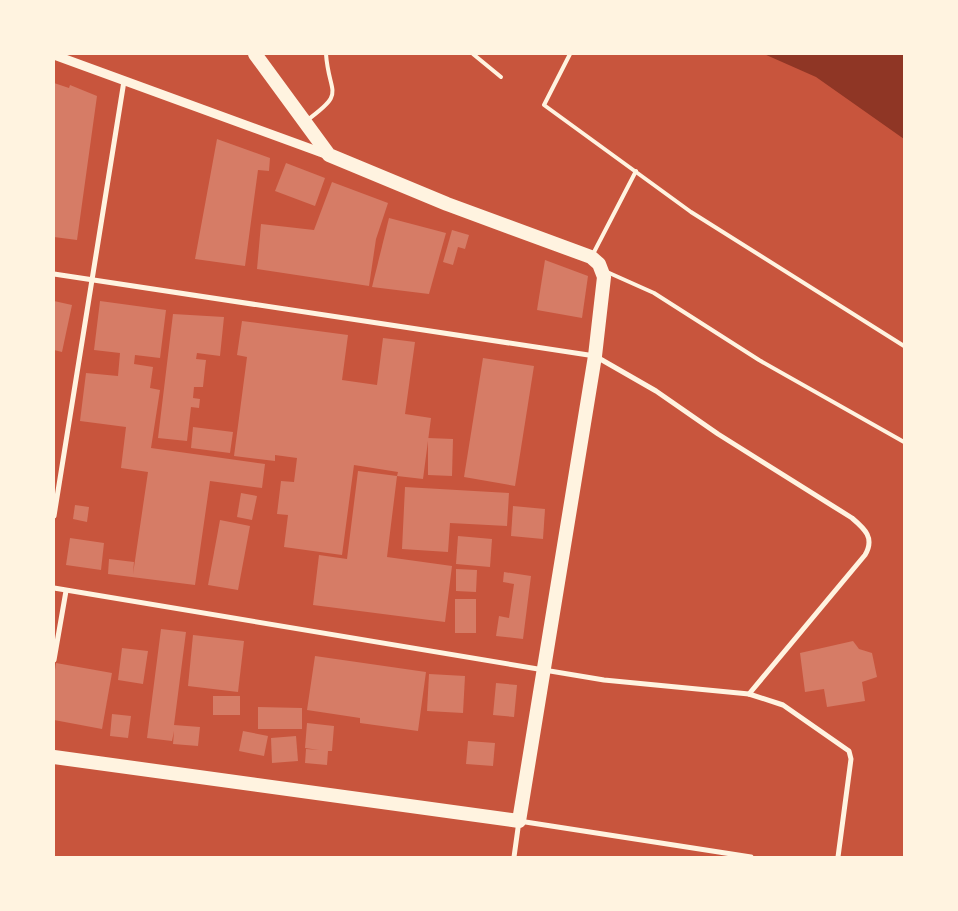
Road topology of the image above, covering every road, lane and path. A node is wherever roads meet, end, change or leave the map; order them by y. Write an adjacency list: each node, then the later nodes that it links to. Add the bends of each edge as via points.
1 (54, 54): 7 (street)
2 (255, 54): 8 (highway)
3 (326, 54): 8 (lane, via 332,99)
4 (473, 54): 6 (lane)
5 (570, 54): 10 (lane, via 544,105)
6 (501, 77)
7 (124, 81): 9 (street); 14 (street)
8 (304, 122): 9 (highway)
9 (329, 155): 11 (highway, via 447,204)
10 (636, 171): 11 (lane); 15 (lane, via 691,212)
11 (591, 257): 12 (highway)
12 (602, 270): 16 (highway, via 604,285); 17 (lane, via 654,293 759,360)
13 (54, 274): 14 (street)
14 (91, 279): 16 (street); 18 (street)
15 (904, 346)
16 (595, 356): 22 (highway); 23 (street, via 656,391 866,530 870,546 865,555)
17 (904, 442)
18 (54, 516)
19 (54, 588): 20 (street)
20 (66, 591): 21 (street); 22 (street)
21 (54, 660)
22 (544, 669): 23 (street, via 604,680); 25 (highway)
23 (749, 694): 28 (street, via 784,705 849,751 851,760)
24 (54, 757): 25 (highway)
25 (519, 821): 26 (street); 27 (street)
26 (514, 857)
27 (751, 857)
28 (838, 857)

